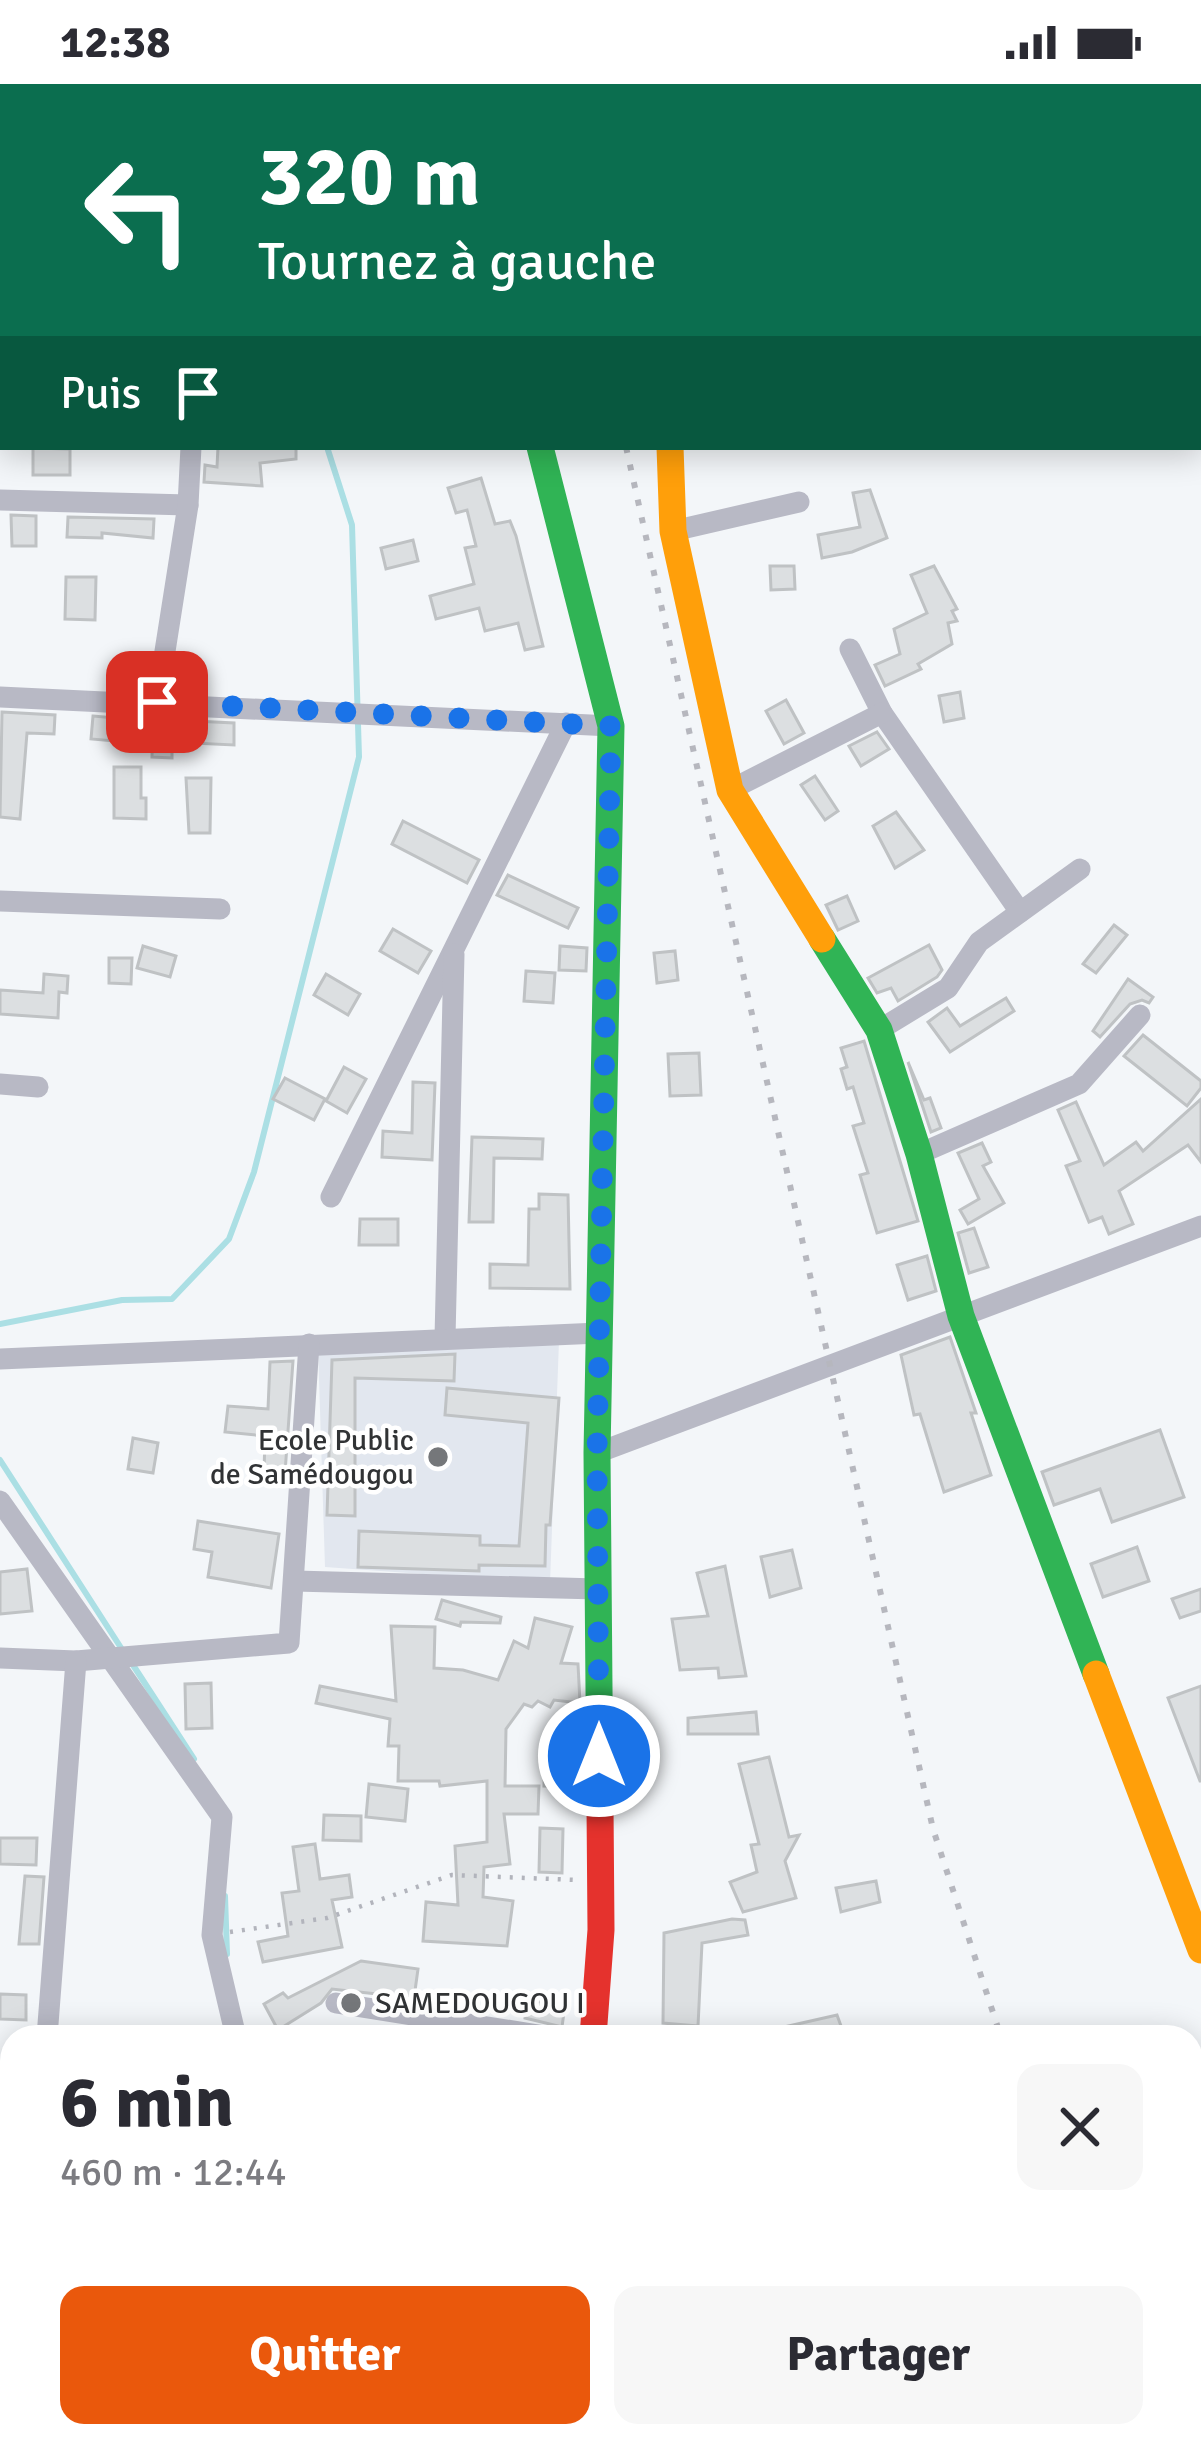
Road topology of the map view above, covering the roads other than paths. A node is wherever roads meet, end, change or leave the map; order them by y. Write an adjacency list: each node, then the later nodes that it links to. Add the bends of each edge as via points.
1 (191, 450): 6 (street)
2 (541, 450): 13 (main road)
3 (670, 450): 7 (main road)
4 (0, 500): 6 (street)
5 (799, 502): 7 (street)
6 (188, 505): 10 (street)
7 (673, 531): 14 (main road)
8 (850, 649): 11 (street)
9 (0, 697): 10 (street)
10 (157, 702): 12 (street)
11 (882, 713): 14 (street); 18 (street)
12 (566, 723): 13 (street); 19 (street)
13 (611, 726): 28 (main road)
14 (730, 790): 21 (main road)
15 (1080, 868): 18 (street)
16 (0, 901): 17 (street)
17 (220, 910)
18 (1020, 912): 21 (street, via 979,942 948,988)
19 (454, 948): 25 (street); 29 (street)
20 (1141, 1015): 24 (street, via 1079,1084)
21 (879, 1030): 24 (main road)
22 (0, 1084): 23 (street)
23 (38, 1087)
24 (919, 1154): 27 (main road)
25 (332, 1197)
26 (1201, 1226): 27 (street)
27 (961, 1316): 32 (street); 39 (main road)
28 (599, 1333): 29 (street); 32 (main road)
29 (445, 1338): 30 (street)
30 (310, 1344): 31 (street); 34 (street)
31 (0, 1359)
32 (597, 1453): 35 (main road)
33 (0, 1502): 36 (street)
34 (295, 1582): 35 (street); 36 (street, via 289,1643)
35 (598, 1589): 44 (main road)
36 (113, 1657): 38 (street); 42 (street, via 222,1817 212,1935)
37 (0, 1658): 38 (street)
38 (76, 1661): 41 (street)
39 (1201, 1950)
40 (336, 2003): 43 (street)
41 (48, 2025)
42 (233, 2025)
43 (475, 2025)
44 (594, 2025)

